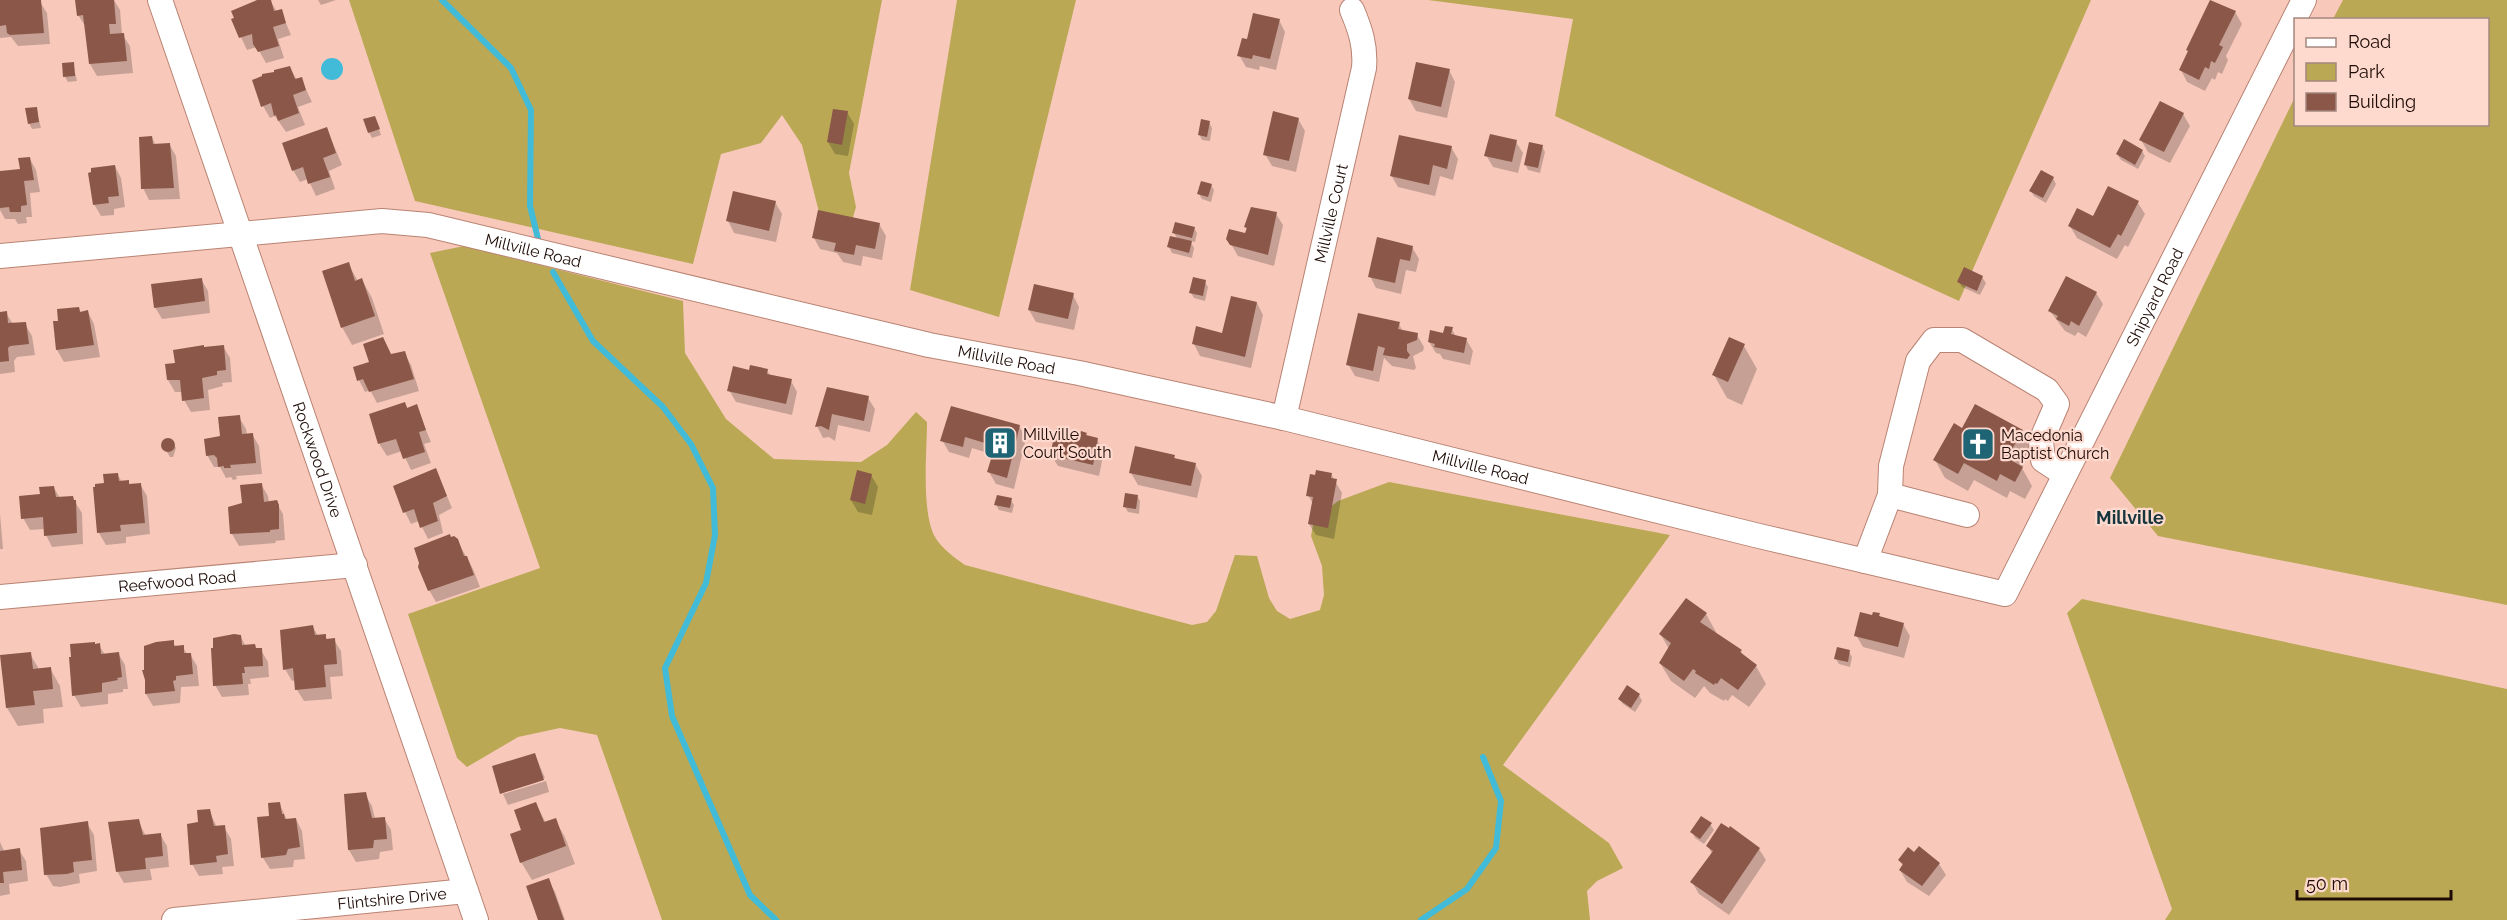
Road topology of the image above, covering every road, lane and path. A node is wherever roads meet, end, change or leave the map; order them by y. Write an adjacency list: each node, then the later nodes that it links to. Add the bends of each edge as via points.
1 (160, 0): 6 (street, Rockwood Drive)
2 (2304, 0): 4 (street, Shipyard Road)
3 (1352, 10): 8 (street, Millville Court, via 1365,50 1364,68)
4 (2295, 18)
5 (2294, 20): 9 (street, Shipyard Road)
6 (242, 234): 7 (street, Millville Road); 8 (street, Millville Road, via 382,221 428,225 929,345); 13 (street, Rockwood Drive)
7 (0, 256)
8 (1284, 418): 12 (street, Millville Road)
9 (2064, 474): 10 (street, via 2043,460 2041,441 2057,404 2047,390 1962,340 1934,340 1918,361 1891,466); 14 (street, Shipyard Road)
10 (1890, 495): 11 (street); 12 (street)
11 (1967, 515)
12 (1864, 561): 14 (street, Millville Road)
13 (355, 565): 15 (street, Reefwood Road); 16 (street, Rockwood Drive)
14 (2006, 594)
15 (0, 597)
16 (466, 891): 17 (street, Flintshire Drive); 18 (street, Rockwood Drive)
17 (174, 920)
18 (476, 920)

